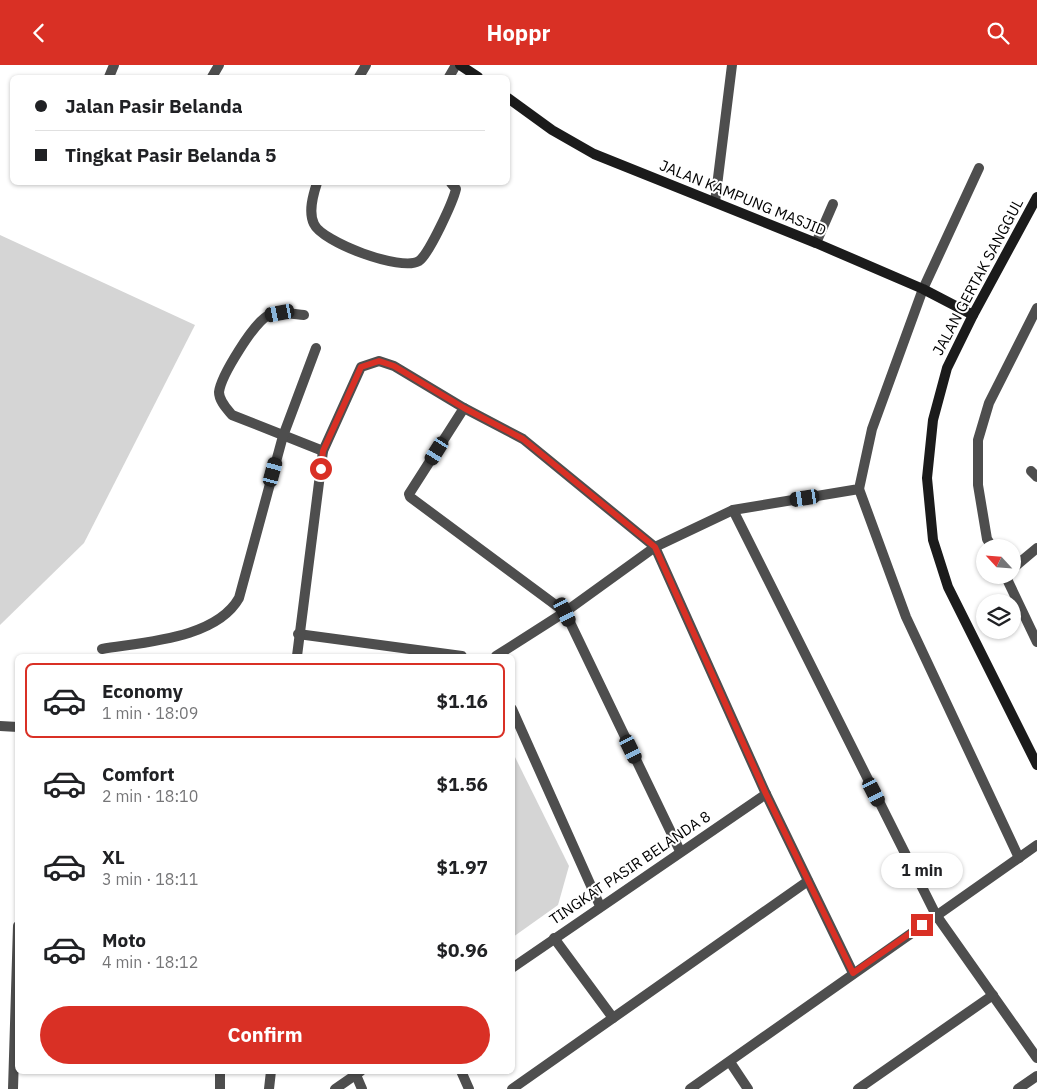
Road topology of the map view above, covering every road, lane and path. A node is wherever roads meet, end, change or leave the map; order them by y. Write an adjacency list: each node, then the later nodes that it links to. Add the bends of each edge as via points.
1 (458, 65): 3 (main road)
2 (732, 65): 9 (street)
3 (475, 75)
4 (510, 100): 9 (main road, JALAN KAMPUNG MASJID, via 594,154)
5 (979, 168): 12 (street)
6 (317, 185): 7 (street, via 311,215 314,225 323,234 356,250 404,264 418,261 426,253 454,200 456,189)
7 (453, 185)
8 (1037, 197): 15 (main road, JALAN GERTAK SANGGUL)
9 (715, 202): 11 (main road, JALAN KAMPUNG MASJID)
10 (833, 204): 11 (street)
11 (816, 243): 12 (main road, JALAN KAMPUNG MASJID)
12 (922, 289): 15 (main road, JALAN KAMPUNG MASJID); 20 (street, via 872,429)
13 (1036, 313): 22 (street, via 989,403 978,440 978,485)
14 (304, 315): 18 (street, via 268,315 251,332 219,394 232,415)
15 (973, 315): 37 (main road, JALAN GERTAK SANGGUL, via 947,368 933,420 927,478 934,540 948,587)
16 (316, 348): 18 (street)
17 (464, 408): 19 (street, via 394,366 379,361 361,367); 23 (street, via 523,439); 27 (street, via 410,497)
18 (283, 436): 19 (street); 30 (street, via 239,598 233,608 226,615 181,636)
19 (323, 451): 28 (street)
20 (859, 489): 21 (street); 41 (street, via 906,617)
21 (732, 509): 23 (street); 44 (street)
22 (987, 539)
23 (655, 547): 27 (street); 38 (street)
24 (1037, 548): 25 (street)
25 (1021, 562)
26 (1011, 584): 29 (street)
27 (565, 612): 33 (street); 40 (street)
28 (298, 634): 31 (street); 32 (street)
29 (1037, 642)
30 (102, 649)
31 (297, 654)
32 (447, 654)
33 (499, 654)
34 (515, 716): 43 (street)
35 (0, 726): 36 (street)
36 (15, 727)
37 (1037, 765)
38 (766, 794): 40 (street, TINGKAT PASIR BELANDA 8); 42 (street)
39 (1037, 845): 41 (street)
40 (680, 851): 43 (street, TINGKAT PASIR BELANDA 8)
41 (1019, 858): 44 (street)
42 (808, 881): 47 (street); 49 (street)
43 (600, 906): 45 (street, TINGKAT PASIR BELANDA 8)
44 (936, 915): 47 (street); 48 (street)
45 (554, 938): 46 (street, TINGKAT PASIR BELANDA 8); 49 (street)
46 (515, 966)
47 (853, 973): 52 (street)
48 (993, 995): 51 (street); 68 (street)
49 (613, 1018): 65 (street)
50 (15, 1024): 59 (street)
51 (1037, 1058)
52 (730, 1061): 66 (street); 67 (street)
53 (220, 1074): 60 (street)
54 (271, 1074): 61 (street)
55 (358, 1074): 62 (street)
56 (359, 1074): 63 (street)
57 (462, 1074): 64 (street)
58 (1037, 1076): 69 (street)
59 (13, 1089)
60 (220, 1089)
61 (270, 1089)
62 (335, 1089)
63 (362, 1089)
64 (469, 1089)
65 (512, 1089)
66 (690, 1089)
67 (748, 1089)
68 (858, 1089)
69 (1018, 1089)

